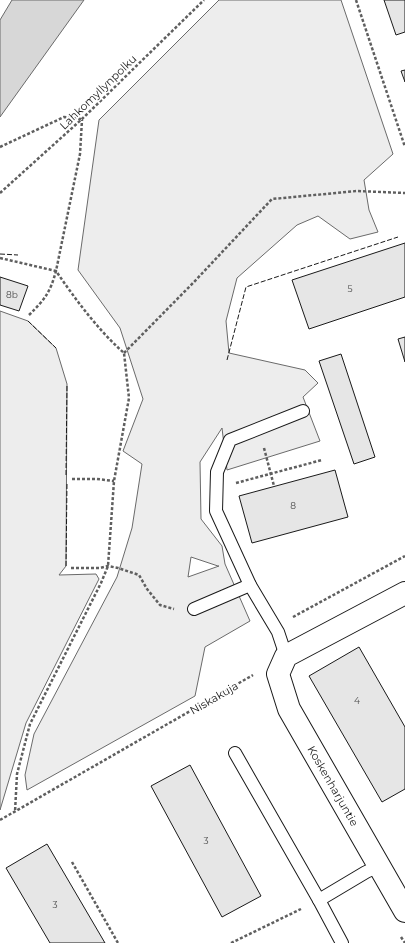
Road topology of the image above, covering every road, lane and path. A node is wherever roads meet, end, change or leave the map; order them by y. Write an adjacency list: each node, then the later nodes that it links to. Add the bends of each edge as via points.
1 (204, 0): 3 (path, Lahkomyllynpolku)
2 (356, 0): 5 (path)
3 (82, 119): 4 (path, via 64,117); 6 (path, Lahkomyllynpolku); 9 (path, via 80,154)
4 (0, 147)
5 (405, 147)
6 (0, 192)
7 (405, 193): 11 (path, via 357,191 272,199)
8 (0, 258): 9 (path)
9 (56, 271): 10 (path, via 52,288); 11 (path, via 88,314)
10 (29, 315)
11 (124, 353): 17 (path, via 129,398)
12 (303, 411): 19 (lane, via 230,440 217,472)
13 (265, 452): 15 (path)
14 (322, 460): 15 (path)
15 (271, 474): 18 (path); 19 (path)
16 (72, 479): 17 (path)
17 (114, 481): 21 (path)
18 (274, 486)
19 (217, 488): 23 (lane, via 216,511)
20 (405, 556): 26 (path, via 294,615)
21 (108, 566): 22 (path); 25 (path, via 139,575 160,606 184,612); 30 (path, via 30,724 17,774)
22 (72, 568)
23 (250, 585): 25 (lane); 26 (lane)
24 (405, 593): 27 (street)
25 (194, 609)
26 (278, 632): 27 (lane)
27 (286, 656): 33 (street, Koskenharjuntie, via 278,674 289,709)
28 (258, 672): 30 (path, Niskakuja)
29 (235, 753): 34 (lane)
30 (14, 812): 31 (path, Niskakuja)
31 (0, 820)
32 (72, 862): 36 (path)
33 (379, 866): 34 (lane); 35 (street, Koskenharjuntie)
34 (319, 900): 37 (path); 38 (lane)
35 (405, 911)
36 (118, 943)
37 (232, 943)
38 (342, 943)

